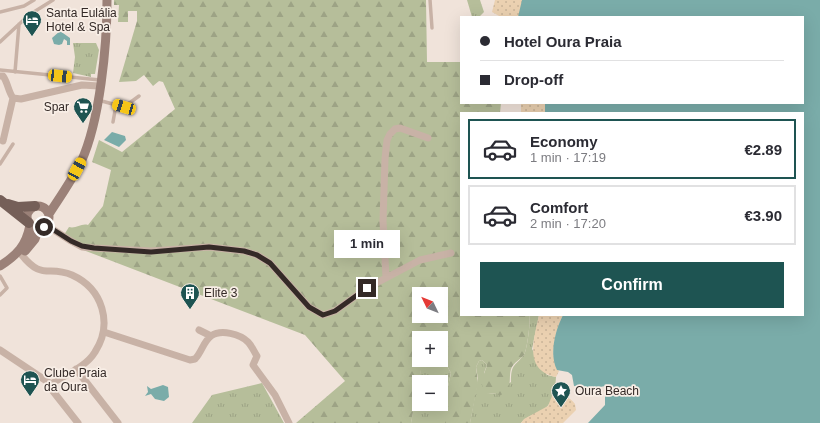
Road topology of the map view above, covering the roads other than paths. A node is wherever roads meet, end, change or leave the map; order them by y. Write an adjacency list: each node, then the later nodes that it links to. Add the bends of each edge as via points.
1 (34, 0): 5 (lane, via 24,6)
2 (53, 0): 6 (lane)
3 (106, 0): 12 (street, via 106,39)
4 (430, 0): 7 (lane)
5 (0, 12)
6 (19, 24): 8 (lane); 10 (lane)
7 (432, 28)
8 (0, 42)
9 (0, 70): 10 (lane)
10 (15, 72): 12 (lane)
11 (0, 76): 14 (street, via 7,81 8,90)
12 (100, 83): 14 (street, via 21,99); 15 (street)
13 (139, 96): 16 (lane, via 124,107)
14 (13, 98): 19 (street)
15 (97, 99): 16 (lane); 22 (street, via 87,146 81,162)
16 (116, 105): 17 (lane)
17 (113, 122)
18 (428, 138): 32 (street, via 395,128 387,140 383,221)
19 (3, 141)
20 (13, 144): 21 (lane)
21 (0, 162)
22 (62, 194): 24 (street); 25 (street)
23 (1, 201): 24 (main road, via 18,207); 26 (main road)
24 (38, 206): 25 (street, via 46,209); 26 (street, via 28,213)
25 (49, 214): 27 (street, via 49,220)
26 (29, 224): 27 (street); 30 (street, via 28,237 22,248 14,258)
27 (43, 227): 29 (street); 32 (street, via 82,246 94,248 151,252 209,247 257,255 270,263 309,307 323,315 335,311)
28 (452, 253): 32 (street, via 420,260)
29 (21, 254): 30 (street); 35 (street, via 37,270 71,275 89,286 102,306)
30 (2, 265): 31 (lane)
31 (0, 276): 33 (lane, via 7,288)
32 (386, 277)
33 (0, 295)
34 (199, 330): 36 (street)
35 (104, 332): 36 (street, via 190,360 199,355); 38 (street, via 95,352)
36 (211, 336): 42 (street, via 223,332 248,342 257,356 253,365 275,395)
37 (0, 350): 39 (street)
38 (76, 369): 39 (street); 41 (street)
39 (51, 384): 40 (street, via 52,390)
40 (78, 423)
41 (118, 423)
42 (289, 423)

